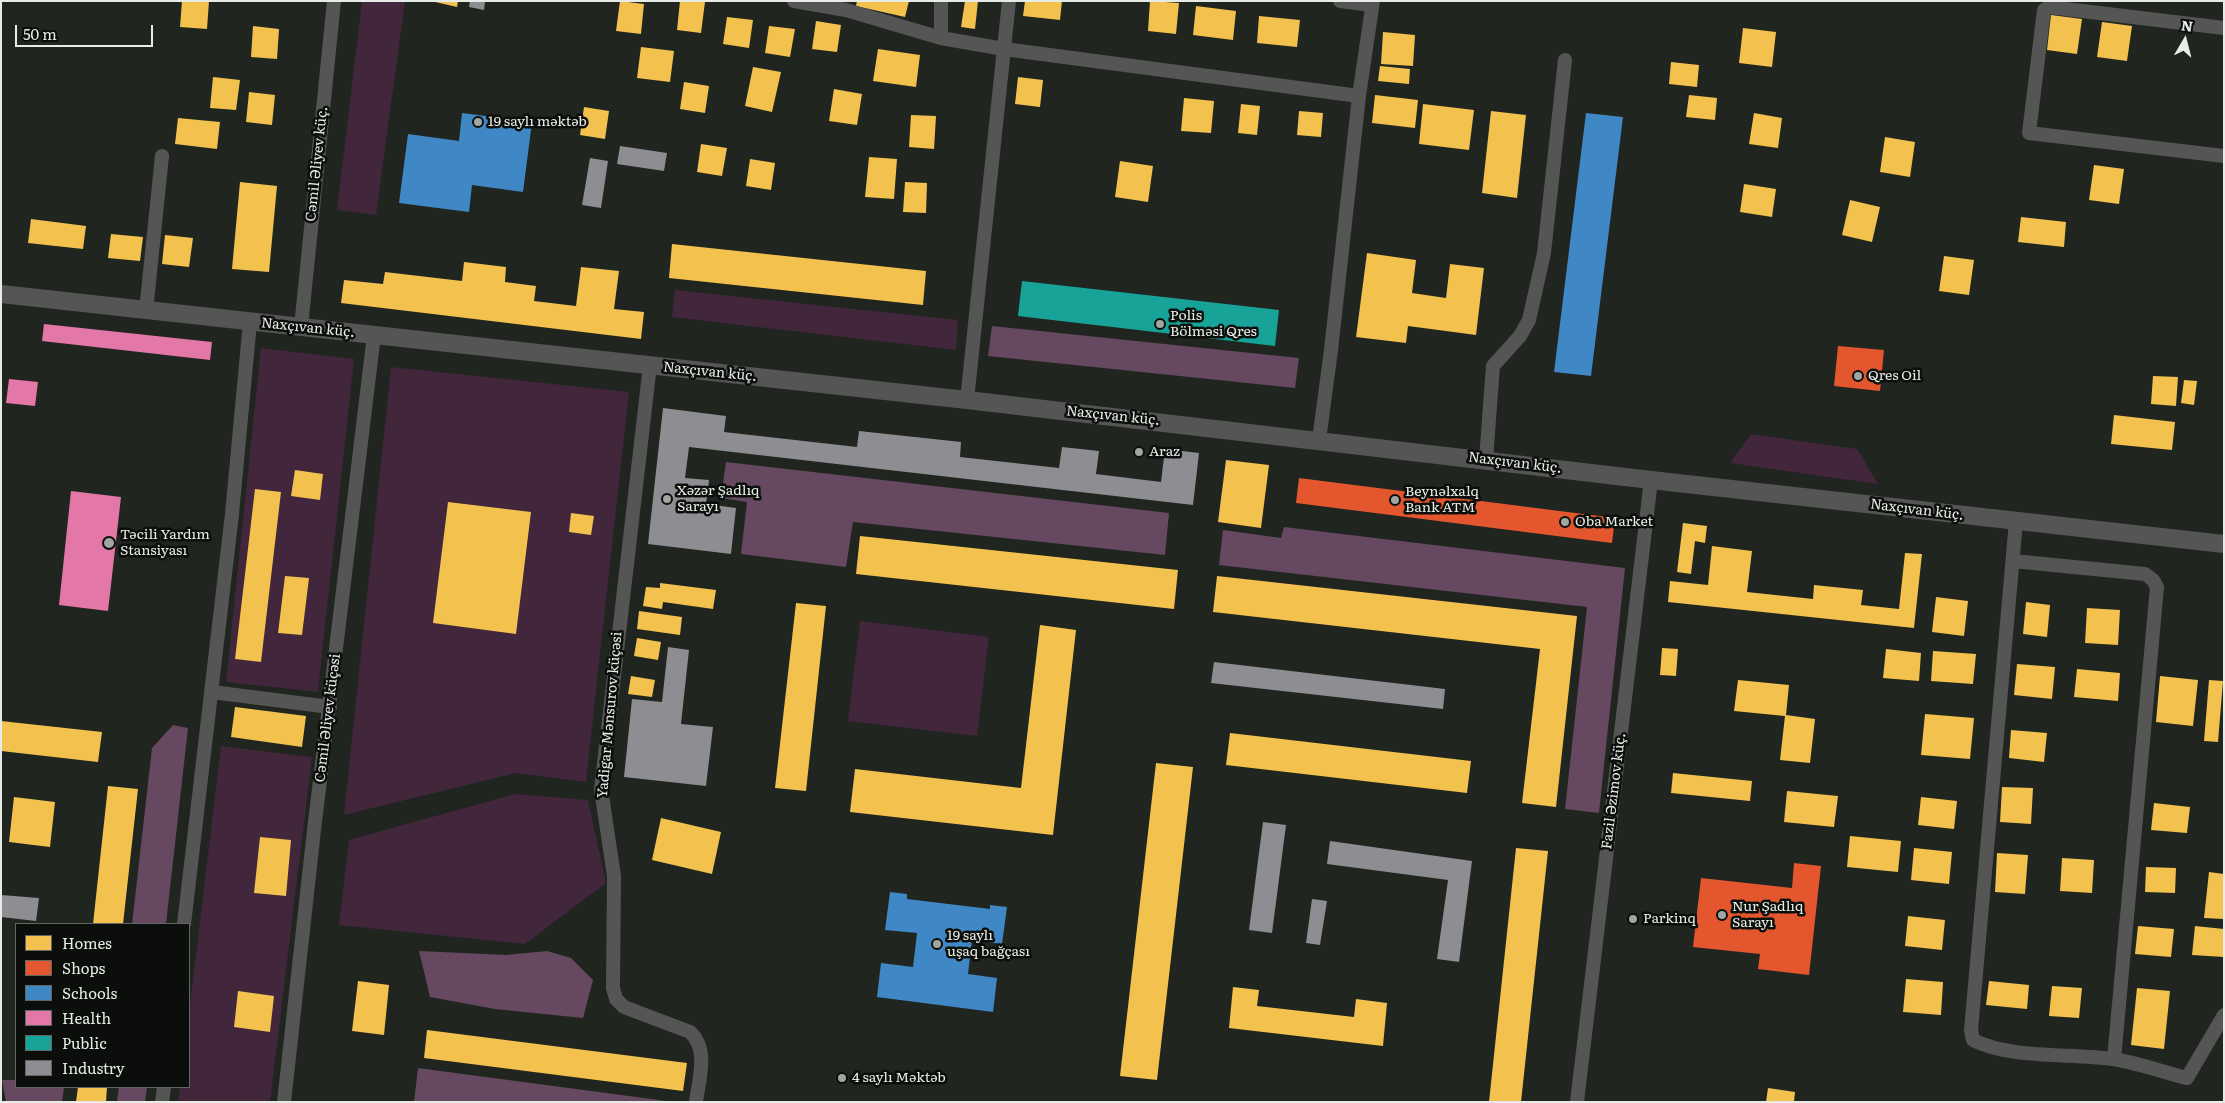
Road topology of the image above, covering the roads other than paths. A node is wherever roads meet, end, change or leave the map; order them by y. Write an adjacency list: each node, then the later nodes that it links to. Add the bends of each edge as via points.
1 (334, 1): 17 (street, Cəmil Əliyev küç.)
2 (794, 1): 8 (street, via 846,10)
3 (941, 1): 8 (street)
4 (1009, 1): 9 (street)
5 (1340, 1): 6 (street)
6 (1373, 3): 11 (street)
7 (2224, 28): 13 (street, via 2049,7 2044,10 2030,133)
8 (941, 38): 9 (street)
9 (1004, 49): 11 (street); 20 (street)
10 (1565, 60): 22 (street, via 1544,253 1529,320 1520,336 1493,366)
11 (1359, 96): 21 (street)
12 (162, 156): 15 (street)
13 (2224, 156)
14 (1, 294): 15 (street, Naxçıvan küç.)
15 (146, 311): 16 (street, Naxçıvan küç.)
16 (250, 322): 17 (street, Naxçıvan küç.); 27 (street)
17 (301, 327): 18 (street, Naxçıvan küç.)
18 (374, 335): 19 (street, Naxçıvan küç.); 28 (street, Cəmil Əliyev küçəsi)
19 (650, 365): 20 (street, Naxçıvan küç.); 35 (street, Yadigar Mənsurov küçəsi, via 601,788 614,876 613,988 624,1007 690,1032 698,1040 702,1050)
20 (967, 400): 21 (street, Naxçıvan küç.)
21 (1318, 440): 22 (street, Naxçıvan küç.)
22 (1486, 460): 23 (street, Naxçıvan küç.)
23 (1652, 480): 24 (street, Naxçıvan küç.); 36 (street, Fazil Əzimov küç.)
24 (2016, 521): 25 (street, Naxçıvan küç.); 26 (street)
25 (2224, 544)
26 (2013, 561): 31 (street, via 1971,1030 1973,1040 2009,1050); 31 (street, via 2144,574 2157,587)
27 (212, 692): 28 (street); 29 (street)
28 (330, 707): 34 (street, Cəmil Əliyev küçəsi)
29 (184, 923)
30 (2224, 1015): 31 (street, via 2187,1078)
31 (2114, 1059)
32 (164, 1088): 33 (street)
33 (162, 1102)
34 (284, 1102)
35 (696, 1102)
36 (1577, 1102)

